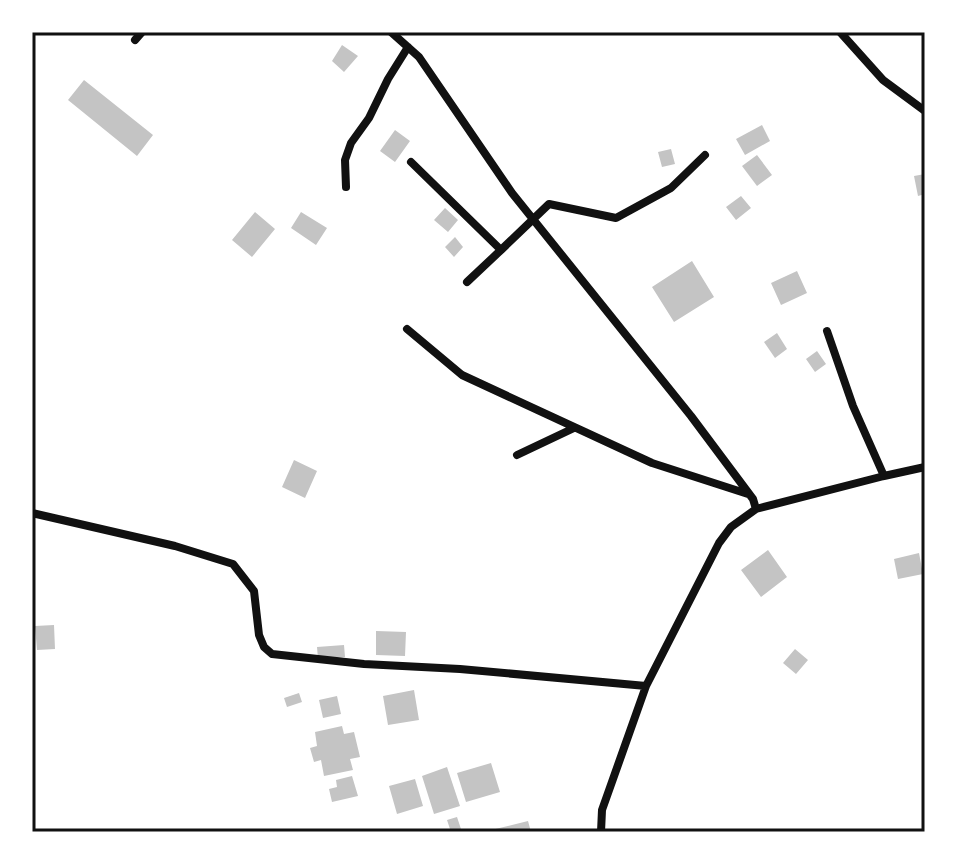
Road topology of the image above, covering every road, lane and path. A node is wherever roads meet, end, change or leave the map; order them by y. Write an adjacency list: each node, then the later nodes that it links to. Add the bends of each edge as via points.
1 (142, 32): 4 (street)
2 (391, 32): 5 (street)
3 (840, 32): 6 (street, via 883,80)
4 (135, 40)
5 (408, 47): 9 (street, via 351,143 345,160); 10 (street)
6 (925, 111)
7 (705, 155): 10 (street, via 671,188 616,218 549,204)
8 (411, 162): 11 (street)
9 (346, 187)
10 (534, 220): 11 (street); 19 (street)
11 (501, 250): 12 (street)
12 (467, 282)
13 (407, 329): 15 (street, via 462,375)
14 (827, 331): 18 (street)
15 (574, 428): 16 (street); 19 (street, via 652,463)
16 (517, 455)
17 (925, 467): 18 (street)
18 (884, 476): 20 (street)
19 (748, 494): 20 (street)
20 (756, 509): 22 (street, via 719,543)
21 (32, 513): 22 (street, via 233,564 254,591 259,635 272,654)
22 (646, 686): 23 (street, via 602,810)
23 (601, 832)

